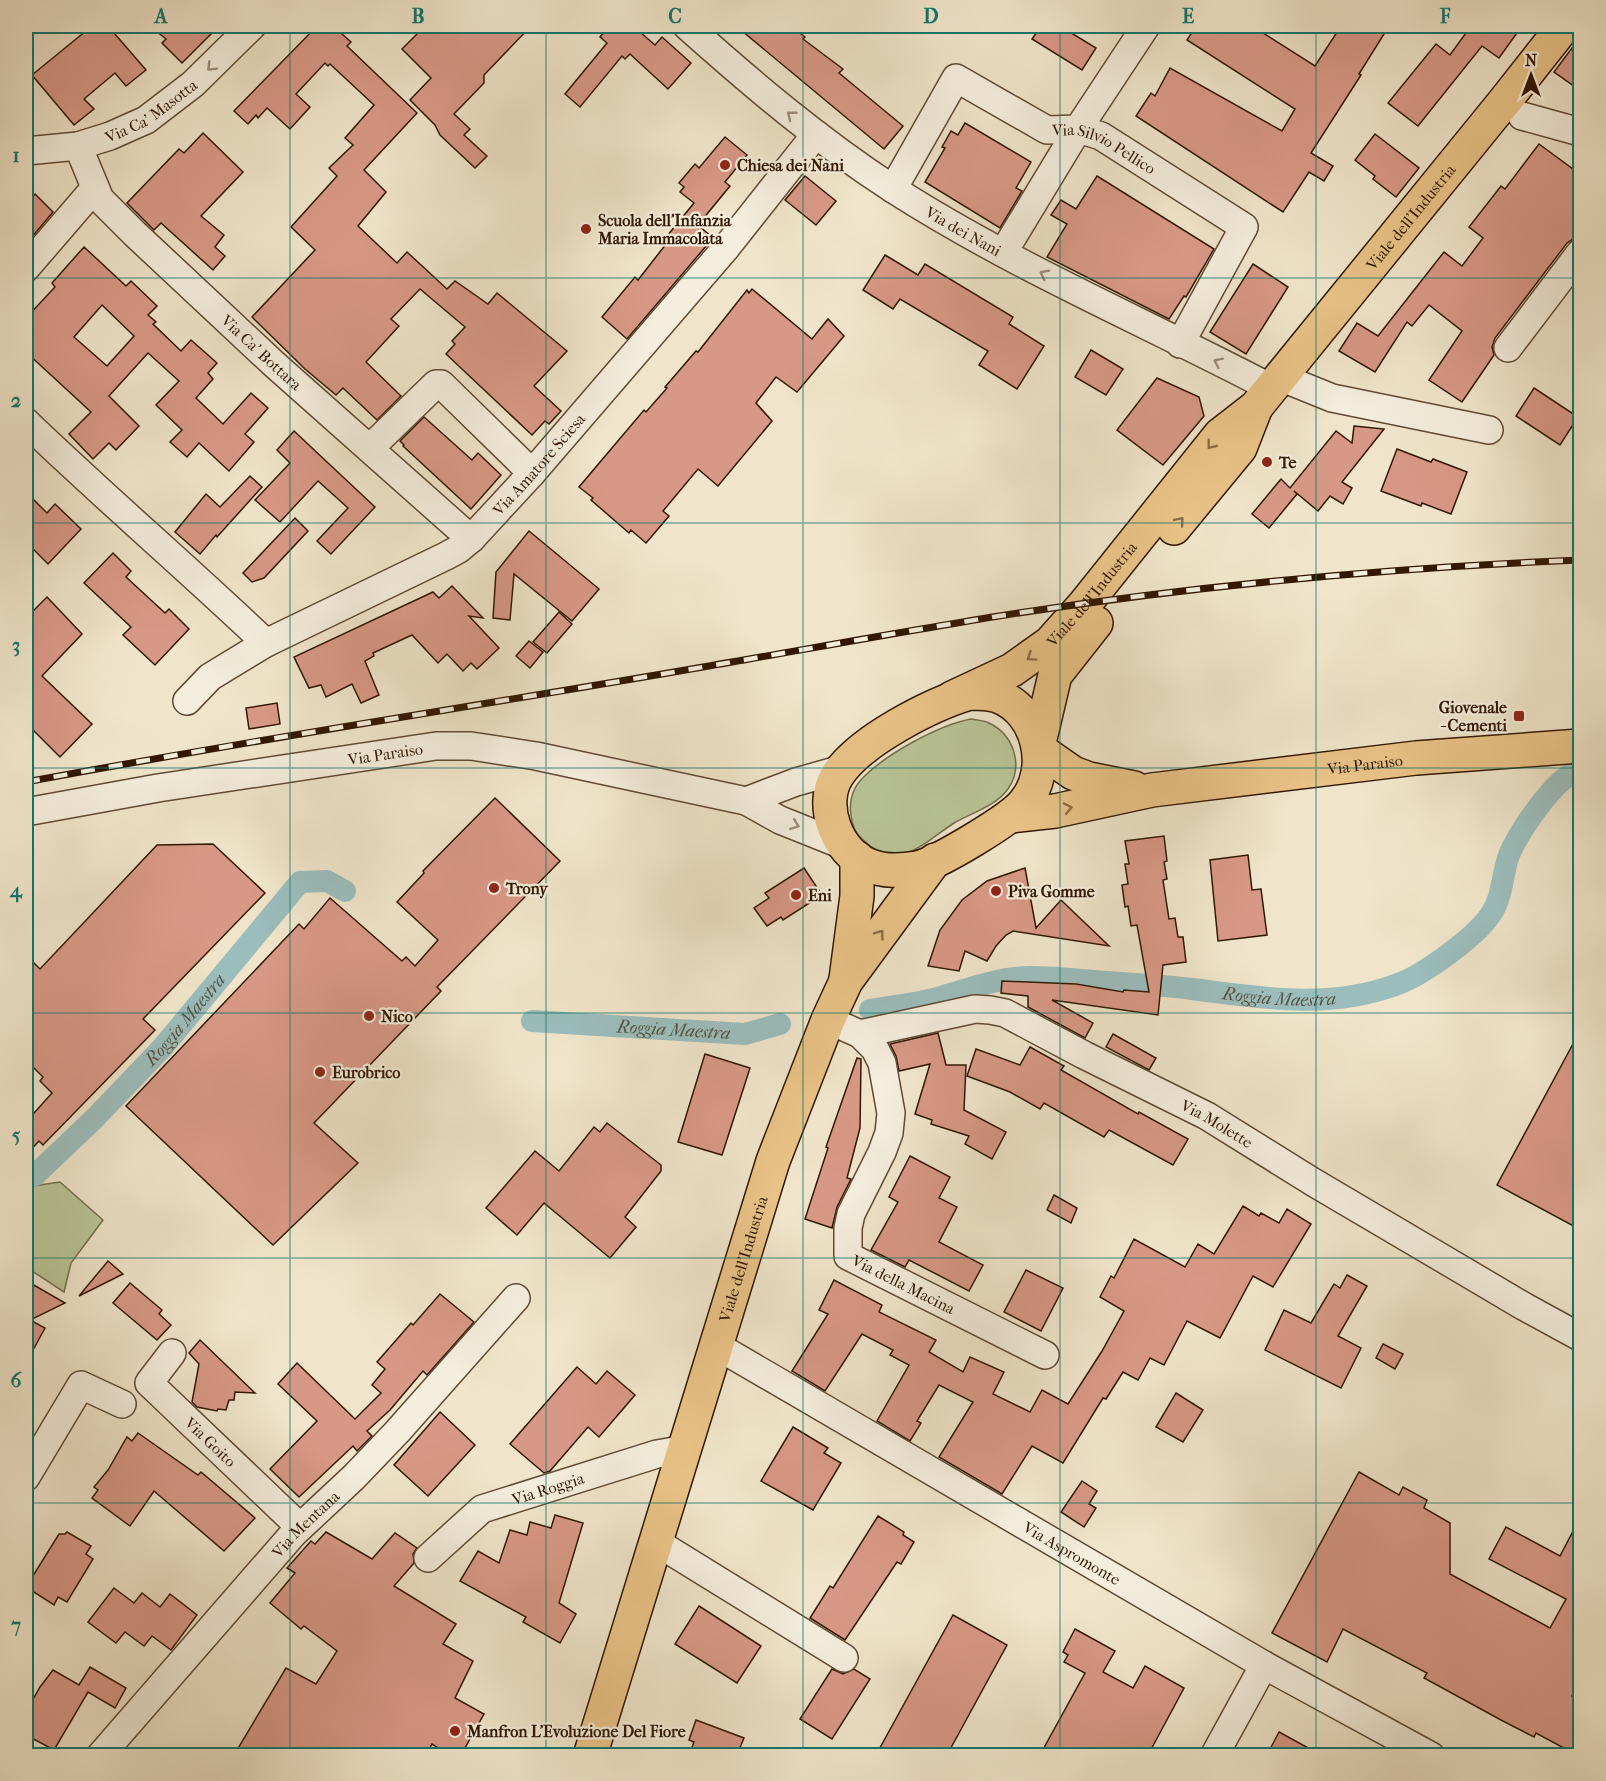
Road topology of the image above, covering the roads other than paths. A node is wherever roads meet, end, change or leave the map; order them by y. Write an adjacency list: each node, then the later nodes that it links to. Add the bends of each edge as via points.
1 (251, 26): 9 (street, Via Ca' Masotta, one-way to 9, via 193,84 146,120)
2 (687, 26): 8 (street, Via dei Nani, one-way to 2)
3 (1146, 26): 6 (street)
4 (1564, 26): 18 (main road, Viale dell'Industria)
5 (1522, 116): 7 (street)
6 (1078, 129): 12 (street, Via Silvio Pellico, via 1047,130 956,78); 13 (street); 16 (street, Via Silvio Pellico, via 1101,136 1244,228)
7 (1581, 132)
8 (816, 134): 12 (street, Via dei Nani); 22 (street, Via Amatore Sciesa, via 725,249)
9 (78, 146): 10 (street, Via Ca' Masotta); 11 (street, Via Ca' Bottara)
10 (26, 151)
11 (94, 189): 15 (street); 21 (street, Via Ca' Bottara, via 135,234)
12 (893, 189): 13 (street, Via dei Nani)
13 (1003, 253): 16 (street, Via dei Nani, one-way to 13)
14 (1581, 253): 17 (street)
15 (26, 268)
16 (1180, 344): 18 (street, Via dei Nani, one-way to 16)
17 (1508, 348)
18 (1269, 391): 20 (street, Via dei Nani, via 1332,398); 25 (main road, Viale dell'Industria, one-way to 25, via 1220,435 1050,643 1012,670); 28 (main road, Viale dell'Industria, one-way to 18, via 1055,675 1240,448)
19 (26, 422): 24 (street)
20 (1489, 430)
21 (370, 448): 22 (street, via 436,384 441,384); 23 (street, Via Ca' Bottara)
22 (532, 473): 23 (street, Via Amatore Sciesa)
23 (471, 539): 24 (street, Via Amatore Sciesa, via 446,556)
24 (266, 643): 26 (street, Via Amatore Sciesa, via 210,677)
25 (952, 698): 28 (main road, via 979,693 1004,699 1027,719); 29 (main road, via 902,723 860,751)
26 (187, 701)
27 (1581, 746): 30 (main road, Via Paraiso, via 1416,758)
28 (1040, 747): 30 (main road, Via Paraiso, via 1073,773); 33 (main road, via 1037,782 1026,802)
29 (842, 769): 31 (street); 34 (main road, via 831,792 830,810 836,831)
30 (1152, 790): 33 (main road, Via Paraiso, one-way to 30, via 1055,811)
31 (746, 801): 32 (street, Via Paraiso, via 536,756 471,746 435,746); 34 (street, Via Paraiso, one-way to 34)
32 (26, 812)
33 (1011, 816): 35 (main road)
34 (851, 852): 35 (main road, via 882,870 902,871); 36 (main road, Viale dell'Industria, via 857,896)
35 (935, 860): 36 (main road, Viale dell'Industria, one-way to 35)
36 (846, 981): 37 (main road, Viale dell'Industria)
37 (828, 1020): 38 (street); 41 (main road, Viale dell'Industria, via 773,1161)
38 (861, 1034): 40 (street, Via Molette, via 975,1009 1005,1013 1208,1116 1313,1182); 43 (street, Via della Macina, via 882,1063 891,1113 882,1152 851,1214 848,1256)
39 (516, 1298): 47 (street, Via Mentana, via 397,1432)
40 (1581, 1337)
41 (717, 1346): 45 (main road, Viale dell'Industria); 51 (street, Via Aspromonte)
42 (172, 1353): 47 (street, Via Goito, via 149,1383)
43 (1045, 1356)
44 (123, 1404): 46 (street, via 81,1385)
45 (686, 1449): 48 (main road, Viale dell'Industria); 49 (street, Via Roggia, via 657,1454 482,1509)
46 (26, 1477)
47 (300, 1527): 52 (street, Via Mentana)
48 (656, 1542): 50 (street); 53 (main road, Viale dell'Industria)
49 (428, 1558)
50 (844, 1658)
51 (1264, 1665): 54 (street); 55 (street, Via Aspromonte)
52 (100, 1755)
53 (590, 1755)
54 (1214, 1755)
55 (1431, 1755)

